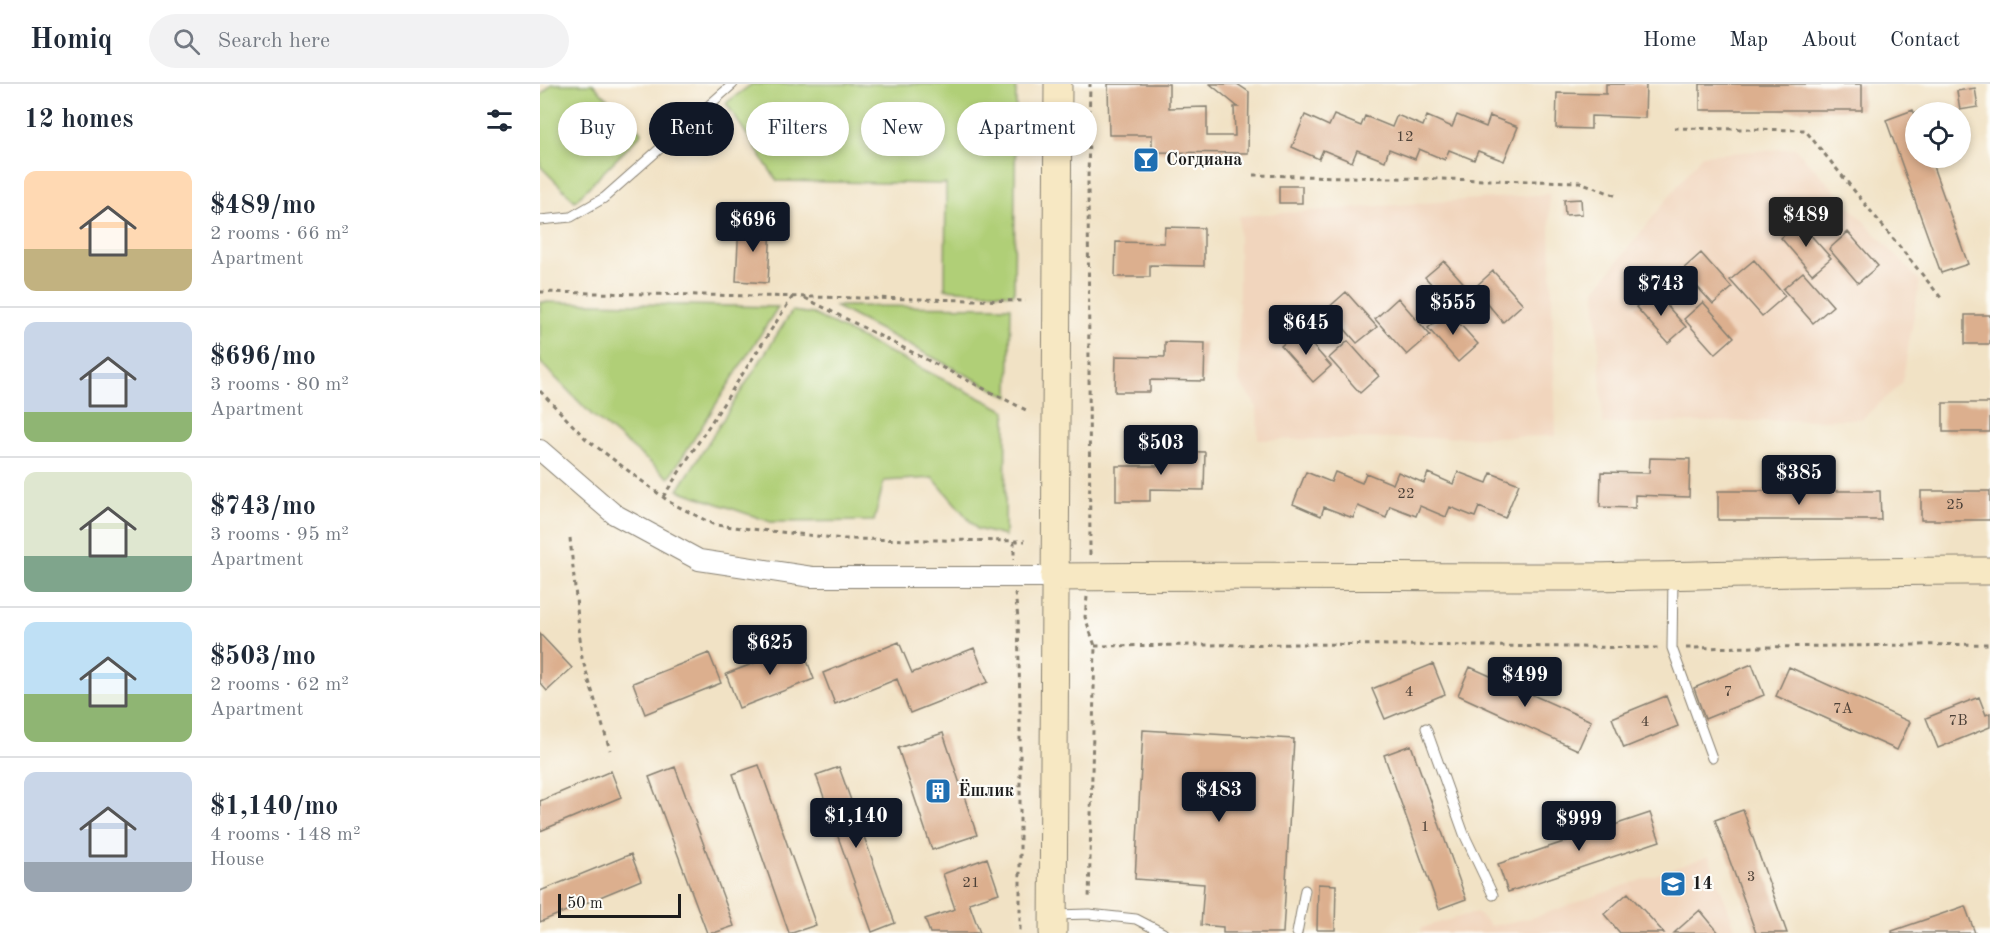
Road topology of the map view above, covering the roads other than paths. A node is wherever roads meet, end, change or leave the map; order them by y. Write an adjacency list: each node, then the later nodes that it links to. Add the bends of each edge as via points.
1 (733, 84): 3 (lane, via 604,198 572,218)
2 (1058, 84): 7 (street)
3 (540, 220)
4 (540, 450): 7 (street, via 614,514 699,560 812,577)
5 (1990, 571): 6 (street)
6 (1673, 575): 7 (street); 9 (lane, via 1672,648)
7 (1054, 577): 12 (street)
8 (1426, 728): 11 (lane, via 1464,834)
9 (1712, 758)
10 (1305, 890): 14 (lane)
11 (1493, 895)
12 (1053, 924): 13 (lane, via 1089,914 1136,919)
13 (1163, 933)
14 (1297, 933)

